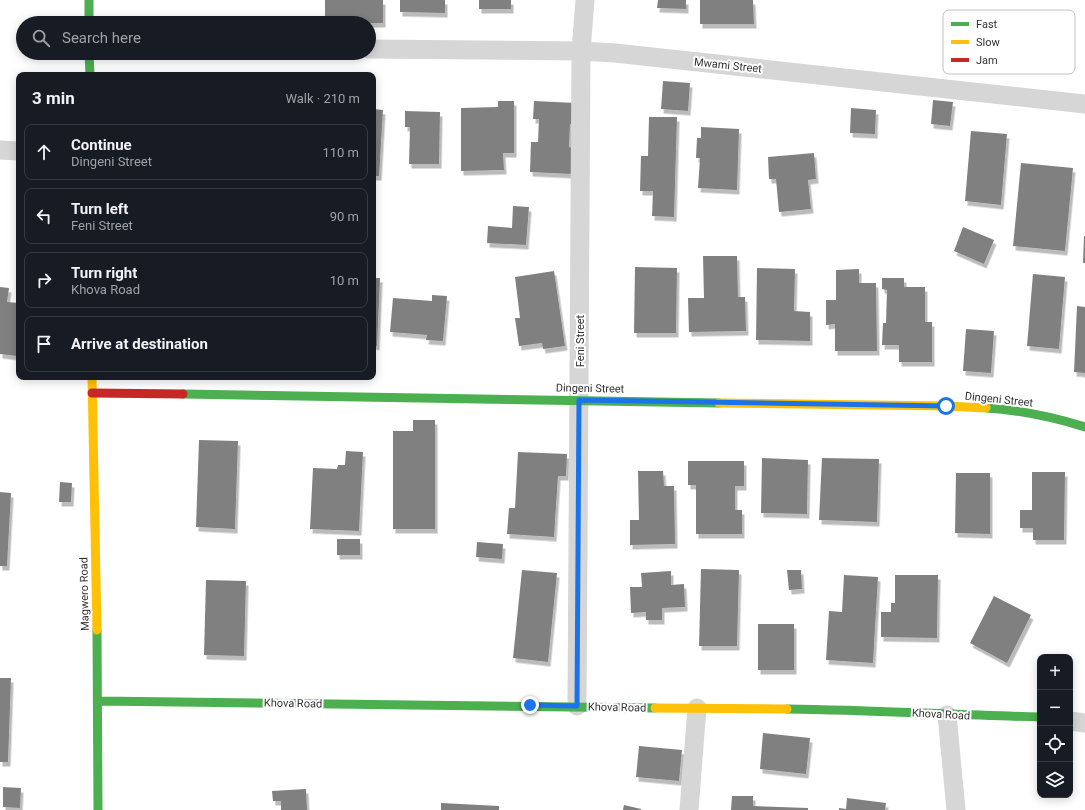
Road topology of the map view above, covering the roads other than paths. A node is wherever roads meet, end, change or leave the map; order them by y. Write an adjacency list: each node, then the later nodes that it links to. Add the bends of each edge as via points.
1 (89, 0): 3 (street)
2 (586, 0): 5 (street, Feni Street)
3 (89, 16)
4 (376, 49): 5 (street, Mwami Street)
5 (581, 51): 8 (street, Mwami Street); 13 (street, Feni Street)
6 (90, 60): 7 (street)
7 (90, 72)
8 (1085, 104)
9 (0, 150): 10 (street)
10 (16, 151)
11 (92, 380): 12 (street, Magwero Road)
12 (92, 393): 13 (street, Dingeni Street); 15 (street, Magwero Road)
13 (579, 400): 14 (street, Dingeni Street, via 946,406 1012,410); 16 (street, Feni Street)
14 (1085, 427)
15 (98, 701): 16 (street, Khova Road); 22 (street, Magwero Road)
16 (577, 706): 17 (street, Khova Road)
17 (697, 708): 18 (street, Khova Road, via 864,710); 23 (street)
18 (947, 714): 19 (street, Khova Road); 24 (street)
19 (1037, 717)
20 (1073, 721): 21 (street)
21 (1085, 723)
22 (98, 810)
23 (689, 810)
24 (956, 810)

